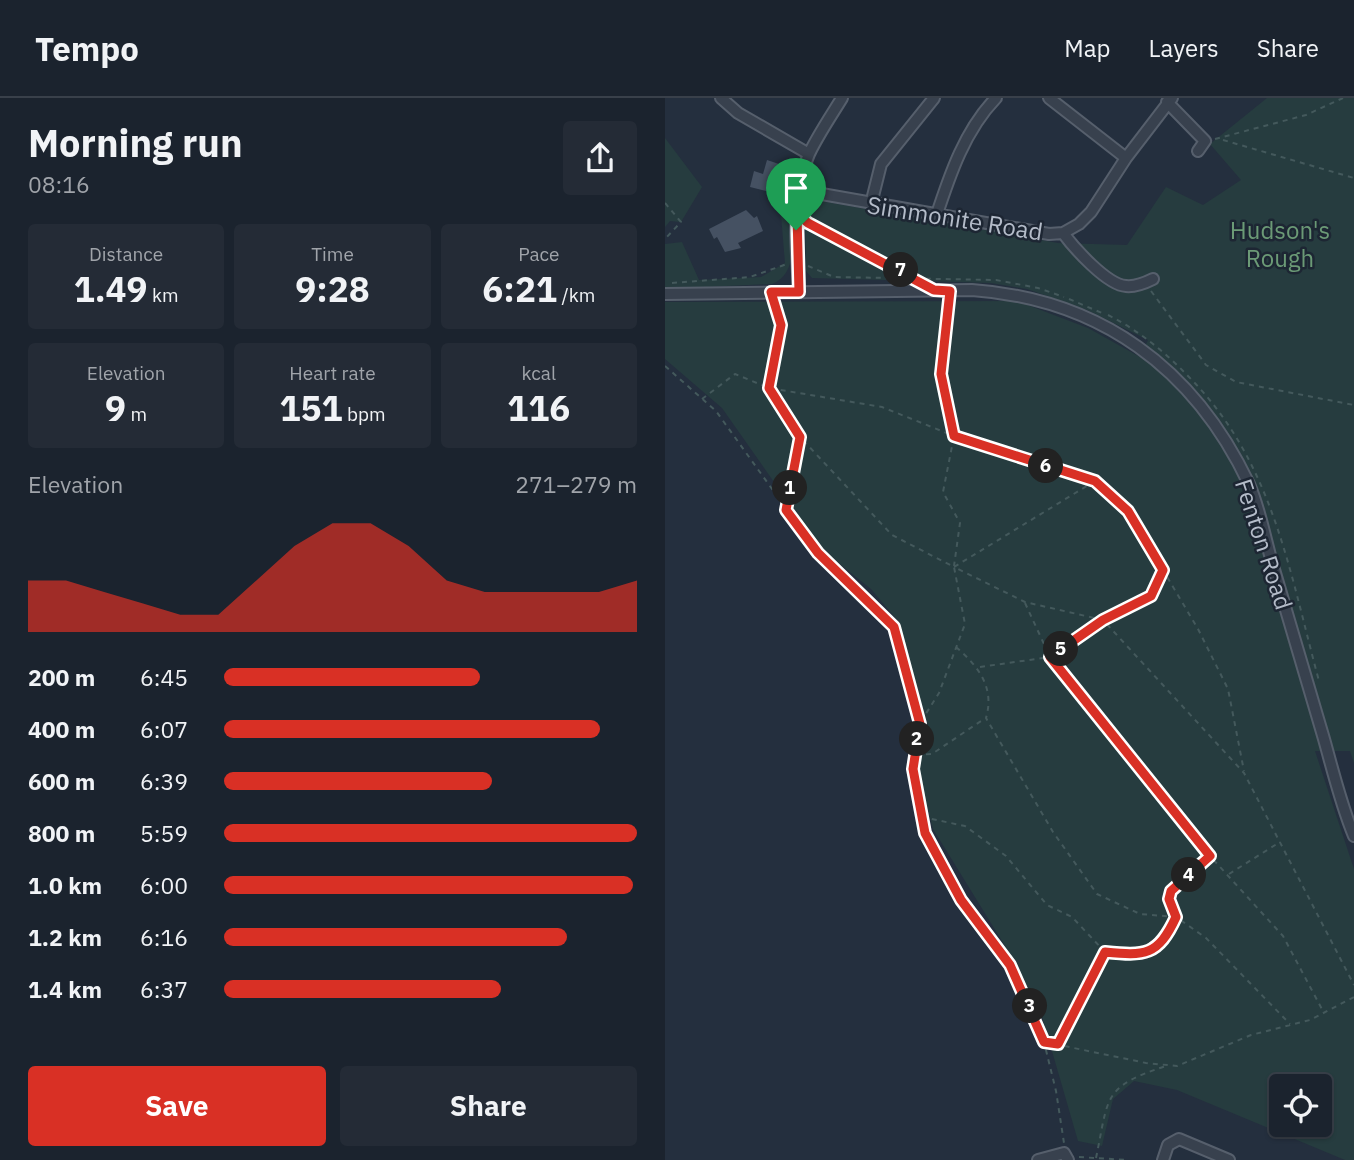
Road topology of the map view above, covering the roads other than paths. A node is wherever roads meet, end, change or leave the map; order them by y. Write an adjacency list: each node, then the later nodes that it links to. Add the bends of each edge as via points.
1 (722, 98): 8 (street, via 738,113)
2 (842, 98): 8 (street)
3 (934, 98): 11 (street, via 881,164)
4 (996, 98): 12 (street, via 981,115 951,169)
5 (1049, 98): 9 (street)
6 (1170, 100): 7 (street, via 1205,141); 9 (street, Simmonite Road)
7 (1198, 151)
8 (809, 154): 10 (street)
9 (1126, 158): 13 (street, Simmonite Road, via 1091,212)
10 (799, 190): 11 (street, Simmonite Road); 15 (street)
11 (871, 204): 12 (street, Simmonite Road)
12 (936, 217): 13 (street, Simmonite Road)
13 (1063, 233): 14 (street, via 1109,279 1125,286)
14 (1148, 282)
15 (799, 292): 16 (street, Fenton Road); 17 (street, Fenton Road, via 983,291 1028,297 1119,333 1164,367 1217,424 1250,486)
16 (665, 294)
17 (1354, 836)
18 (1066, 1156): 19 (street)
19 (1038, 1160)
20 (1163, 1160): 21 (street, via 1168,1145 1179,1139)
21 (1229, 1160)

